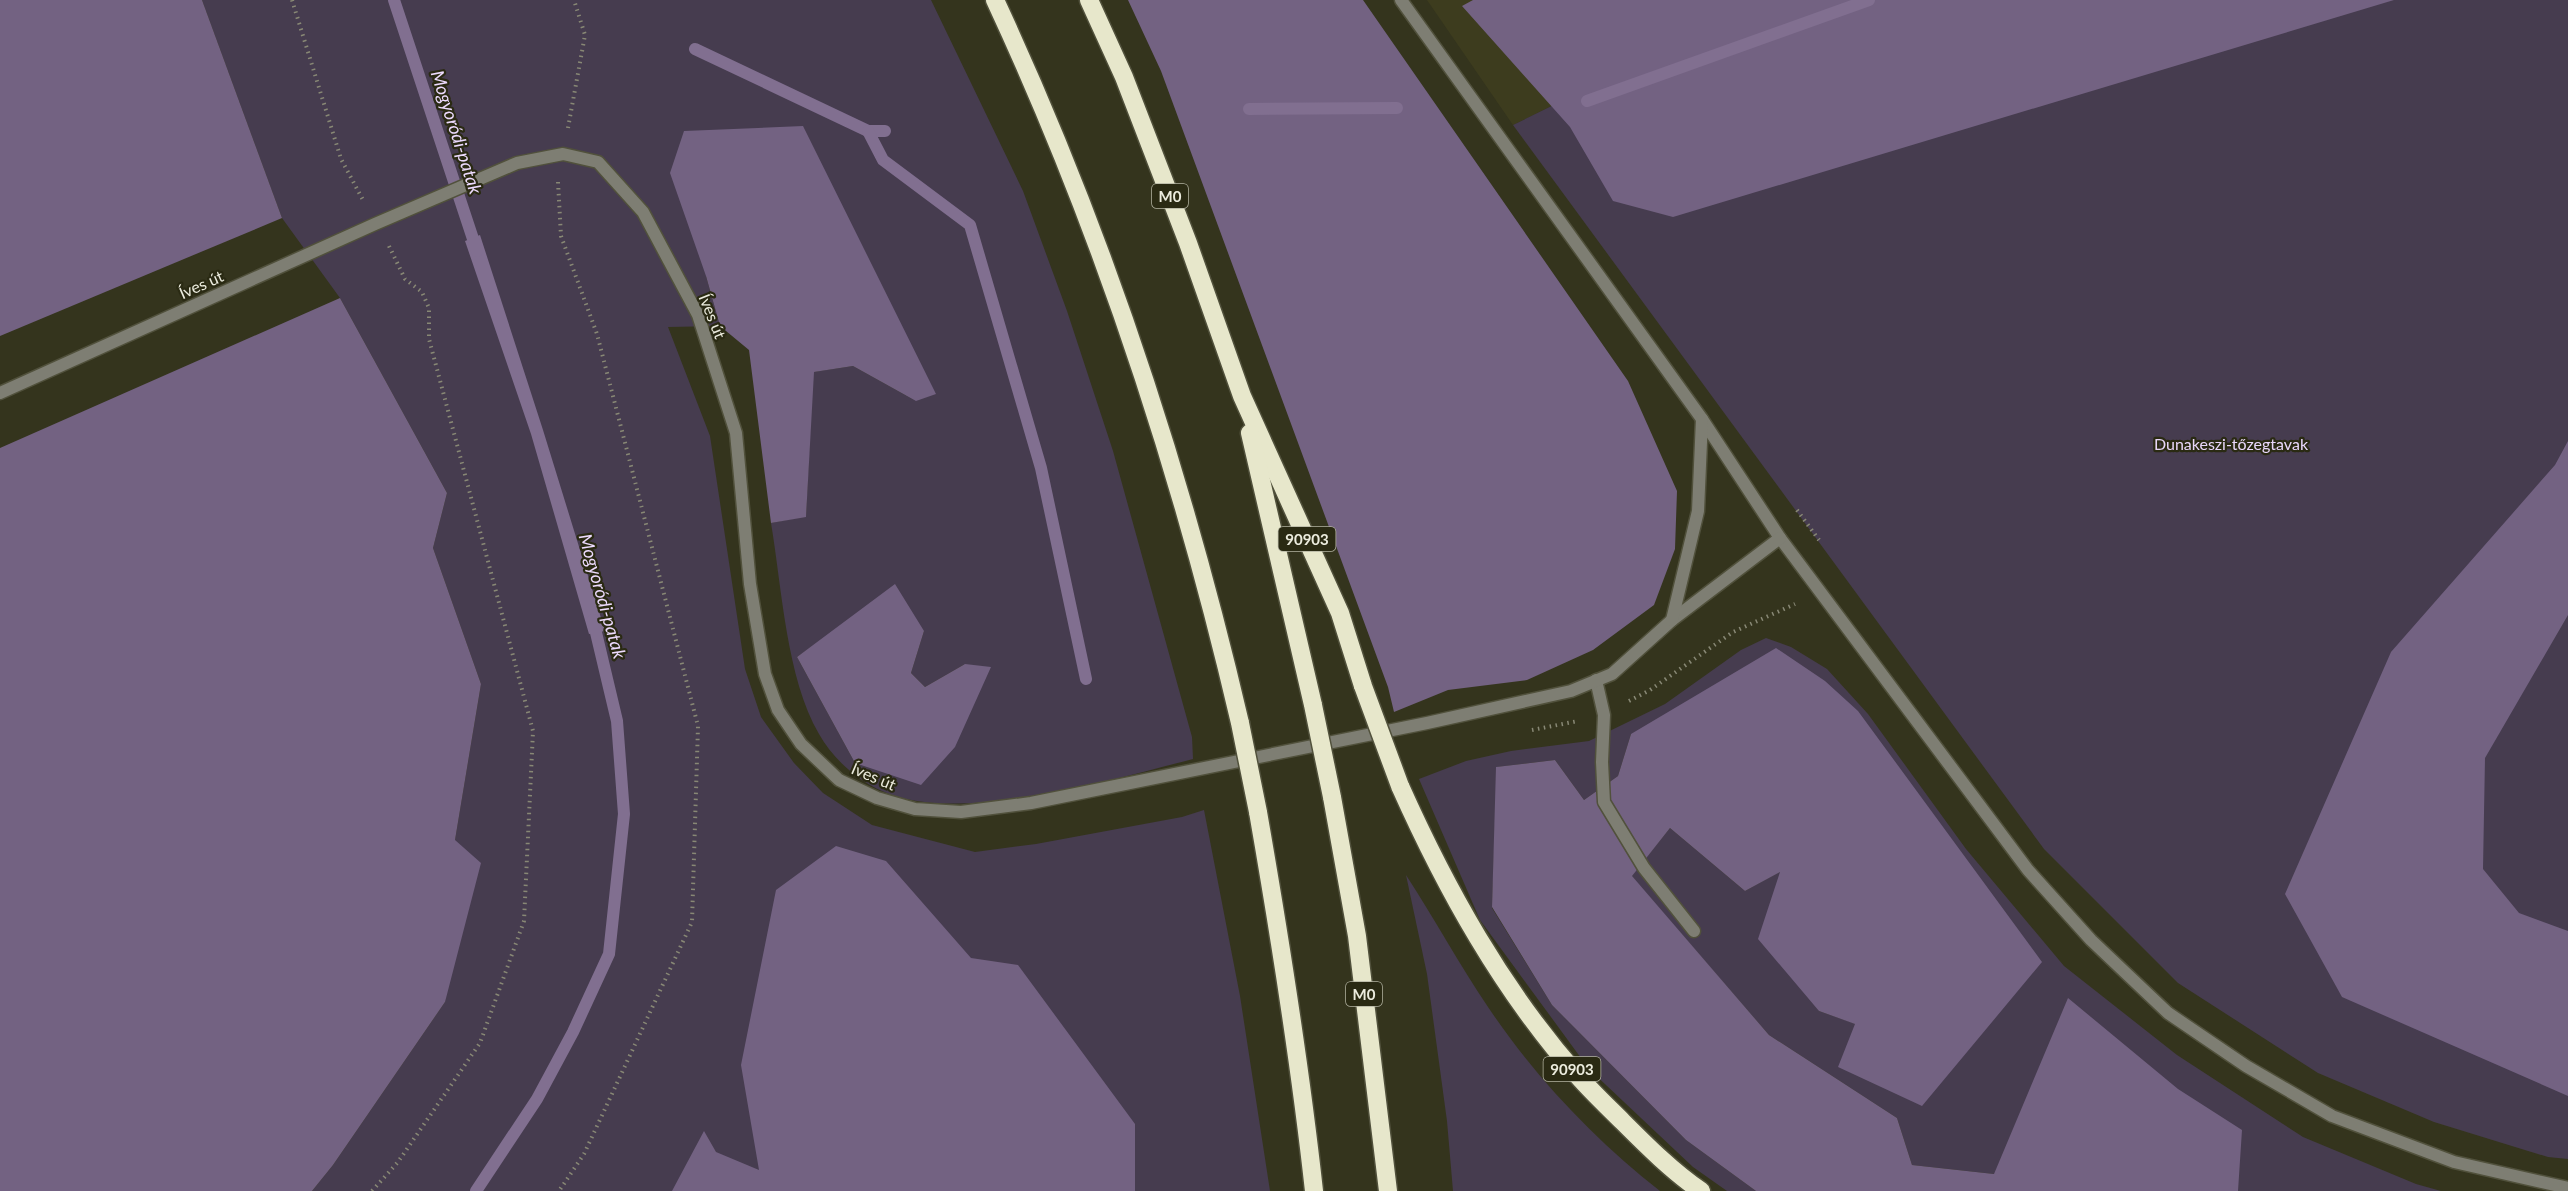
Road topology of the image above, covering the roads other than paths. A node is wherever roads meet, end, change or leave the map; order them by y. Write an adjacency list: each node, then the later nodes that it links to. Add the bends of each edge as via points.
1 (995, 0): 12 (highway, bridge, via 1111,278 1184,504 1215,615 1258,812 1286,975)
2 (1089, 0): 5 (highway, M0, via 1137,110)
3 (1401, 0): 6 (street)
4 (0, 393): 9 (street, Íves út, via 517,163 563,154 598,162 643,212 698,315 736,433 750,584 765,674 778,710 801,744 839,780 877,798 915,809 961,812 1031,803 1438,721 1571,691)
5 (1242, 396): 13 (highway, M0, bridge, via 1332,797 1357,936); 14 (highway, 90903, bridge, via 1340,613 1400,786 1432,857 1470,925 1526,1012 1578,1077 1634,1133)
6 (1701, 419): 7 (street); 8 (street, via 1698,511)
7 (1780, 538): 8 (street, Íves út); 11 (street, via 2028,870 2091,940 2168,1013 2246,1066 2332,1116 2454,1162)
8 (1672, 620): 9 (street, Íves út, via 1612,674)
9 (1596, 680): 10 (street, via 1604,715 1604,802 1644,868)
10 (1694, 931)
11 (2568, 1188)
12 (1314, 1191)
13 (1388, 1191)
14 (1701, 1191)

